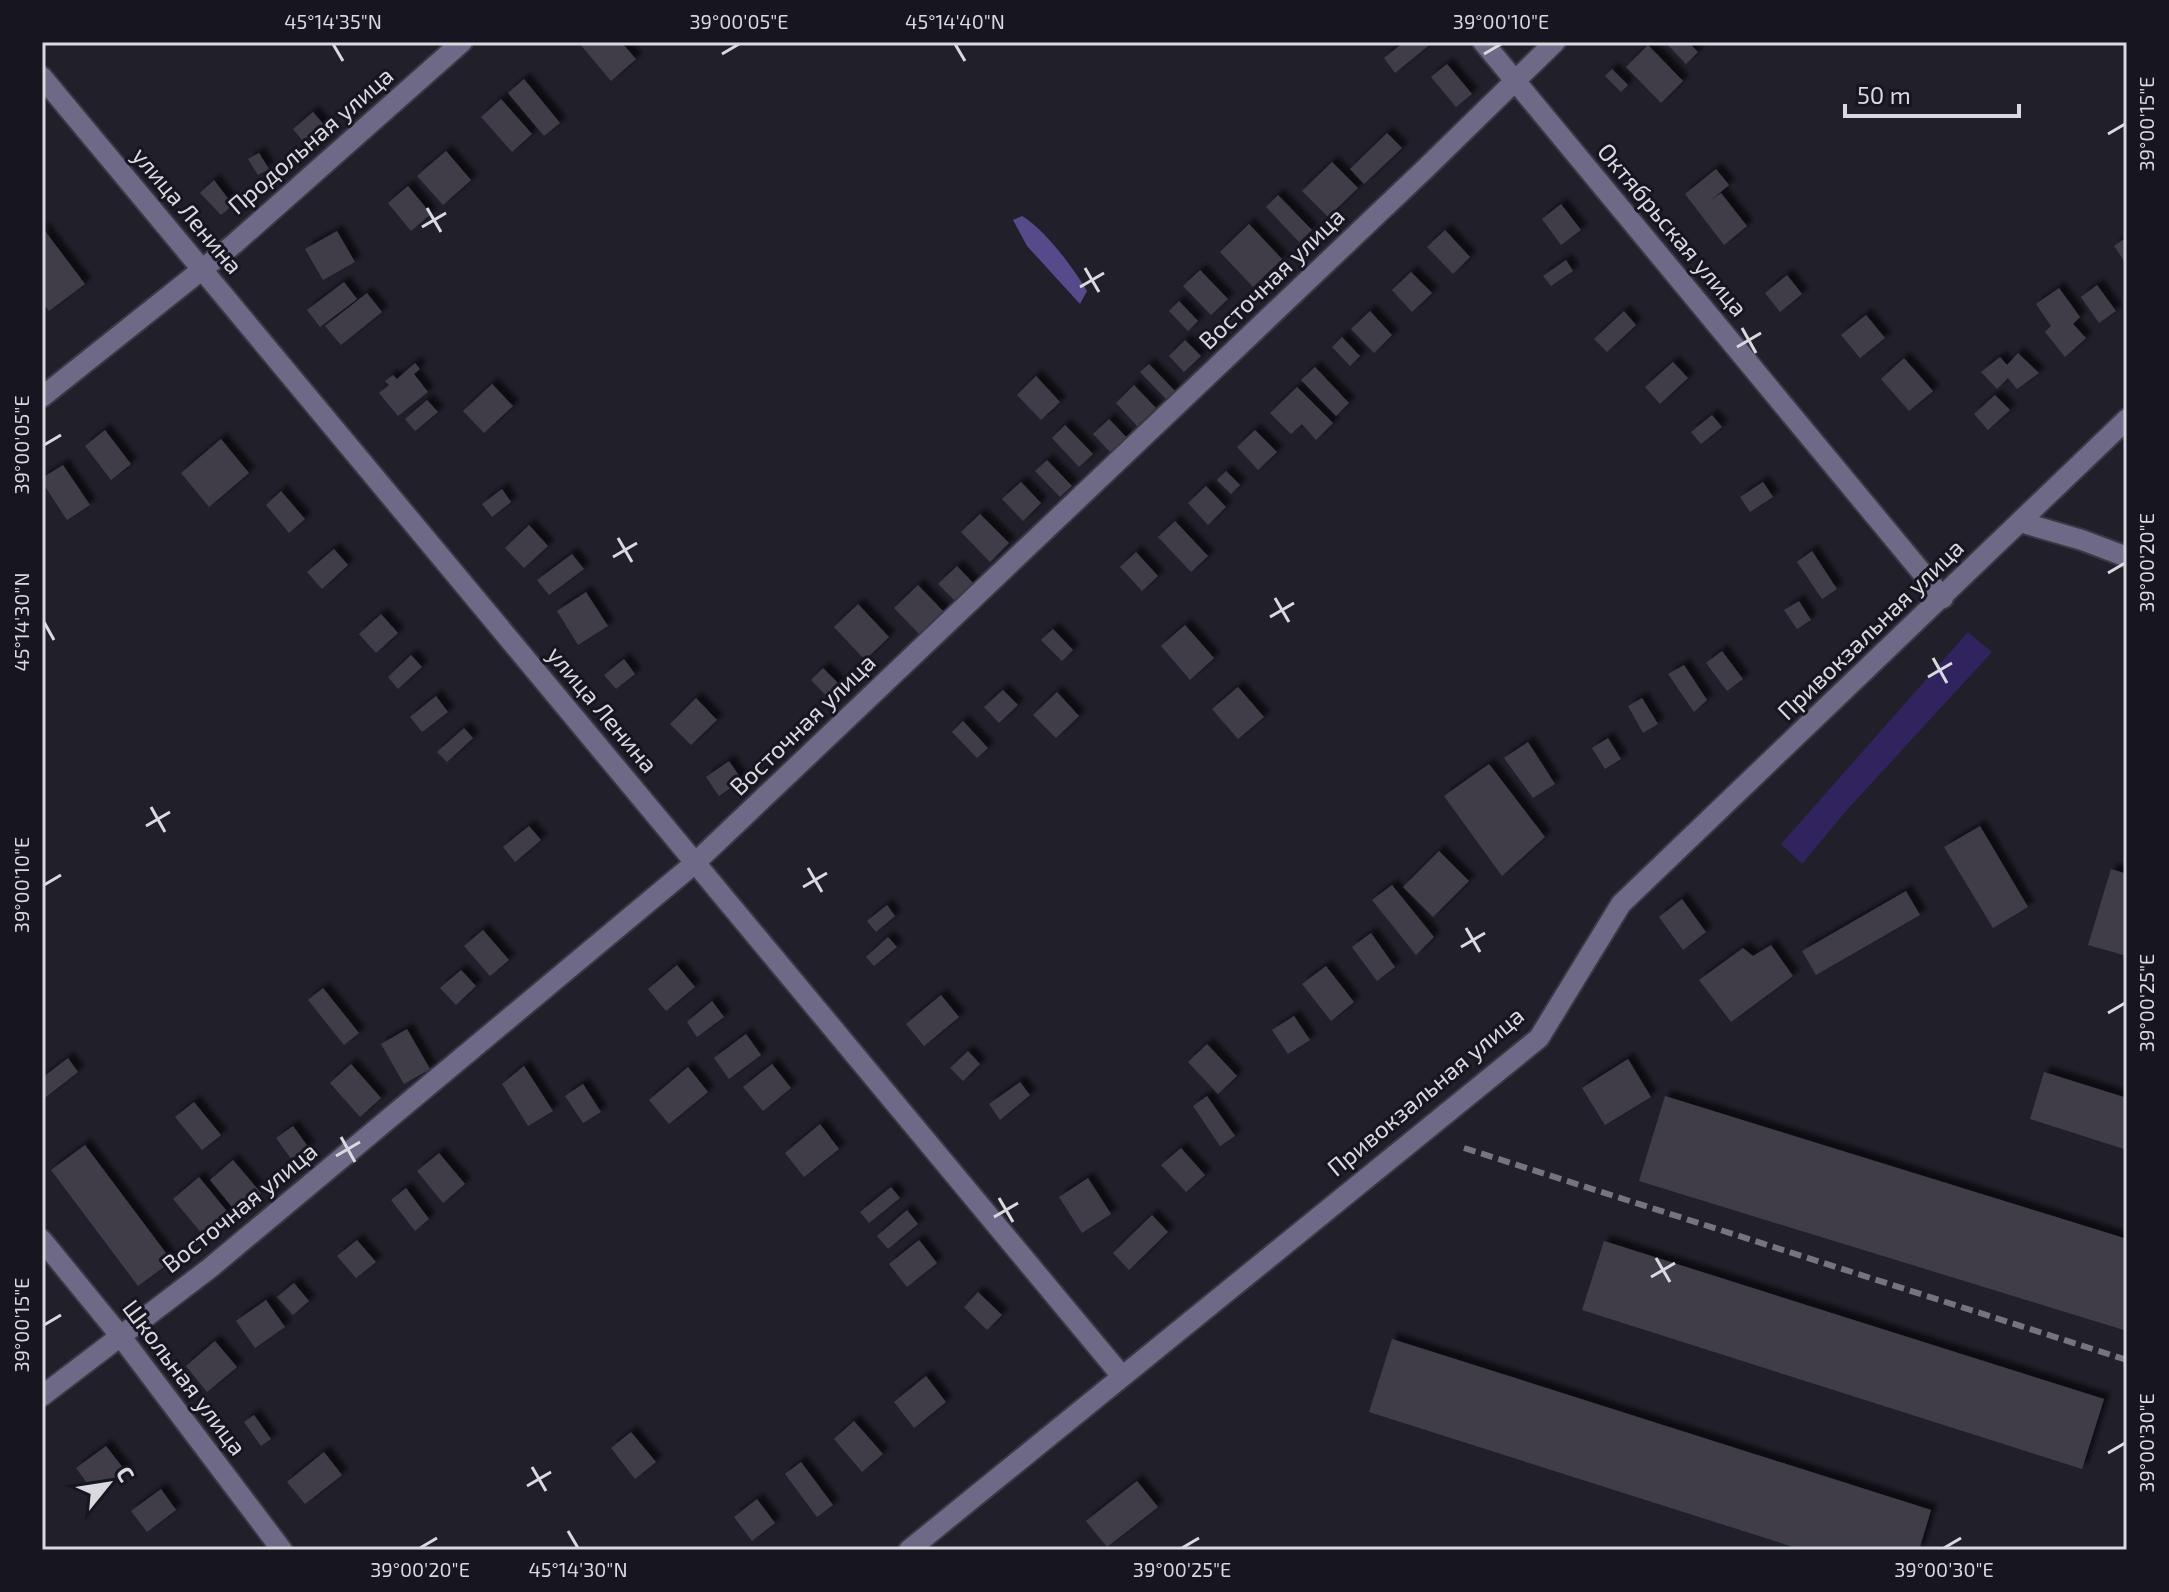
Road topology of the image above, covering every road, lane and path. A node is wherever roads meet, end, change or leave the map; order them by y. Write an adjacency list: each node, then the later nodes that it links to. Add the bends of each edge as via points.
1 (462, 42): 6 (street, Продольная улица)
2 (1483, 42): 5 (street, Октябрьская улица)
3 (1555, 42): 5 (street, Восточная улица)
4 (42, 77): 6 (street, улица Ленина)
5 (1514, 81): 11 (street, Октябрьская улица); 12 (street, Восточная улица)
6 (202, 269): 7 (street, Продольная улица); 12 (street, улица Ленина)
7 (42, 397)
8 (2127, 419): 9 (street, Привокзальная улица)
9 (2020, 522): 10 (street); 11 (street, Привокзальная улица)
10 (2127, 557)
11 (1943, 598): 15 (street, Привокзальная улица, via 1621,904 1539,1038)
12 (695, 863): 14 (street, Восточная улица); 15 (street, улица Ленина)
13 (42, 1240): 14 (street, Школьная улица)
14 (122, 1338): 16 (street, Восточная улица); 17 (street, Школьная улица)
15 (1121, 1375): 18 (street, Привокзальная улица)
16 (42, 1396)
17 (282, 1550)
18 (909, 1550)

